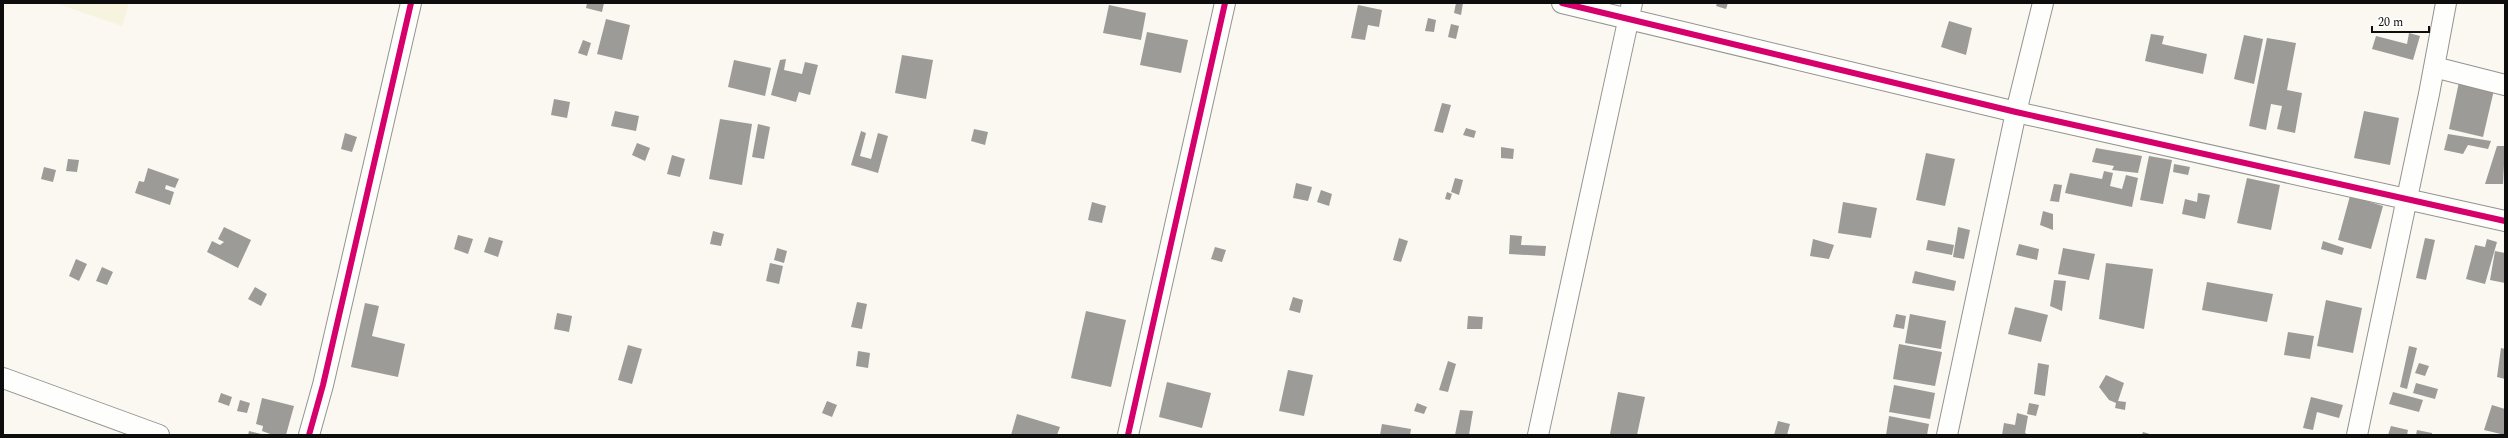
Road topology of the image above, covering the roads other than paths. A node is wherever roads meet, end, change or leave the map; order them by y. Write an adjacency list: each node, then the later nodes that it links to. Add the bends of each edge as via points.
1 (411, 3): 14 (street)
2 (1225, 3): 15 (street)
3 (1562, 3): 6 (street)
4 (2043, 3): 9 (street)
5 (2446, 3): 7 (street)
6 (1630, 11): 9 (street); 16 (street)
7 (2434, 67): 8 (street); 10 (street)
8 (2505, 84)
9 (2016, 112): 10 (street); 17 (street)
10 (2406, 199): 11 (street); 18 (street)
11 (2505, 221)
12 (3, 378): 13 (street)
13 (159, 435)
14 (310, 435)
15 (1128, 435)
16 (1538, 435)
17 (1947, 435)
18 (2357, 435)

